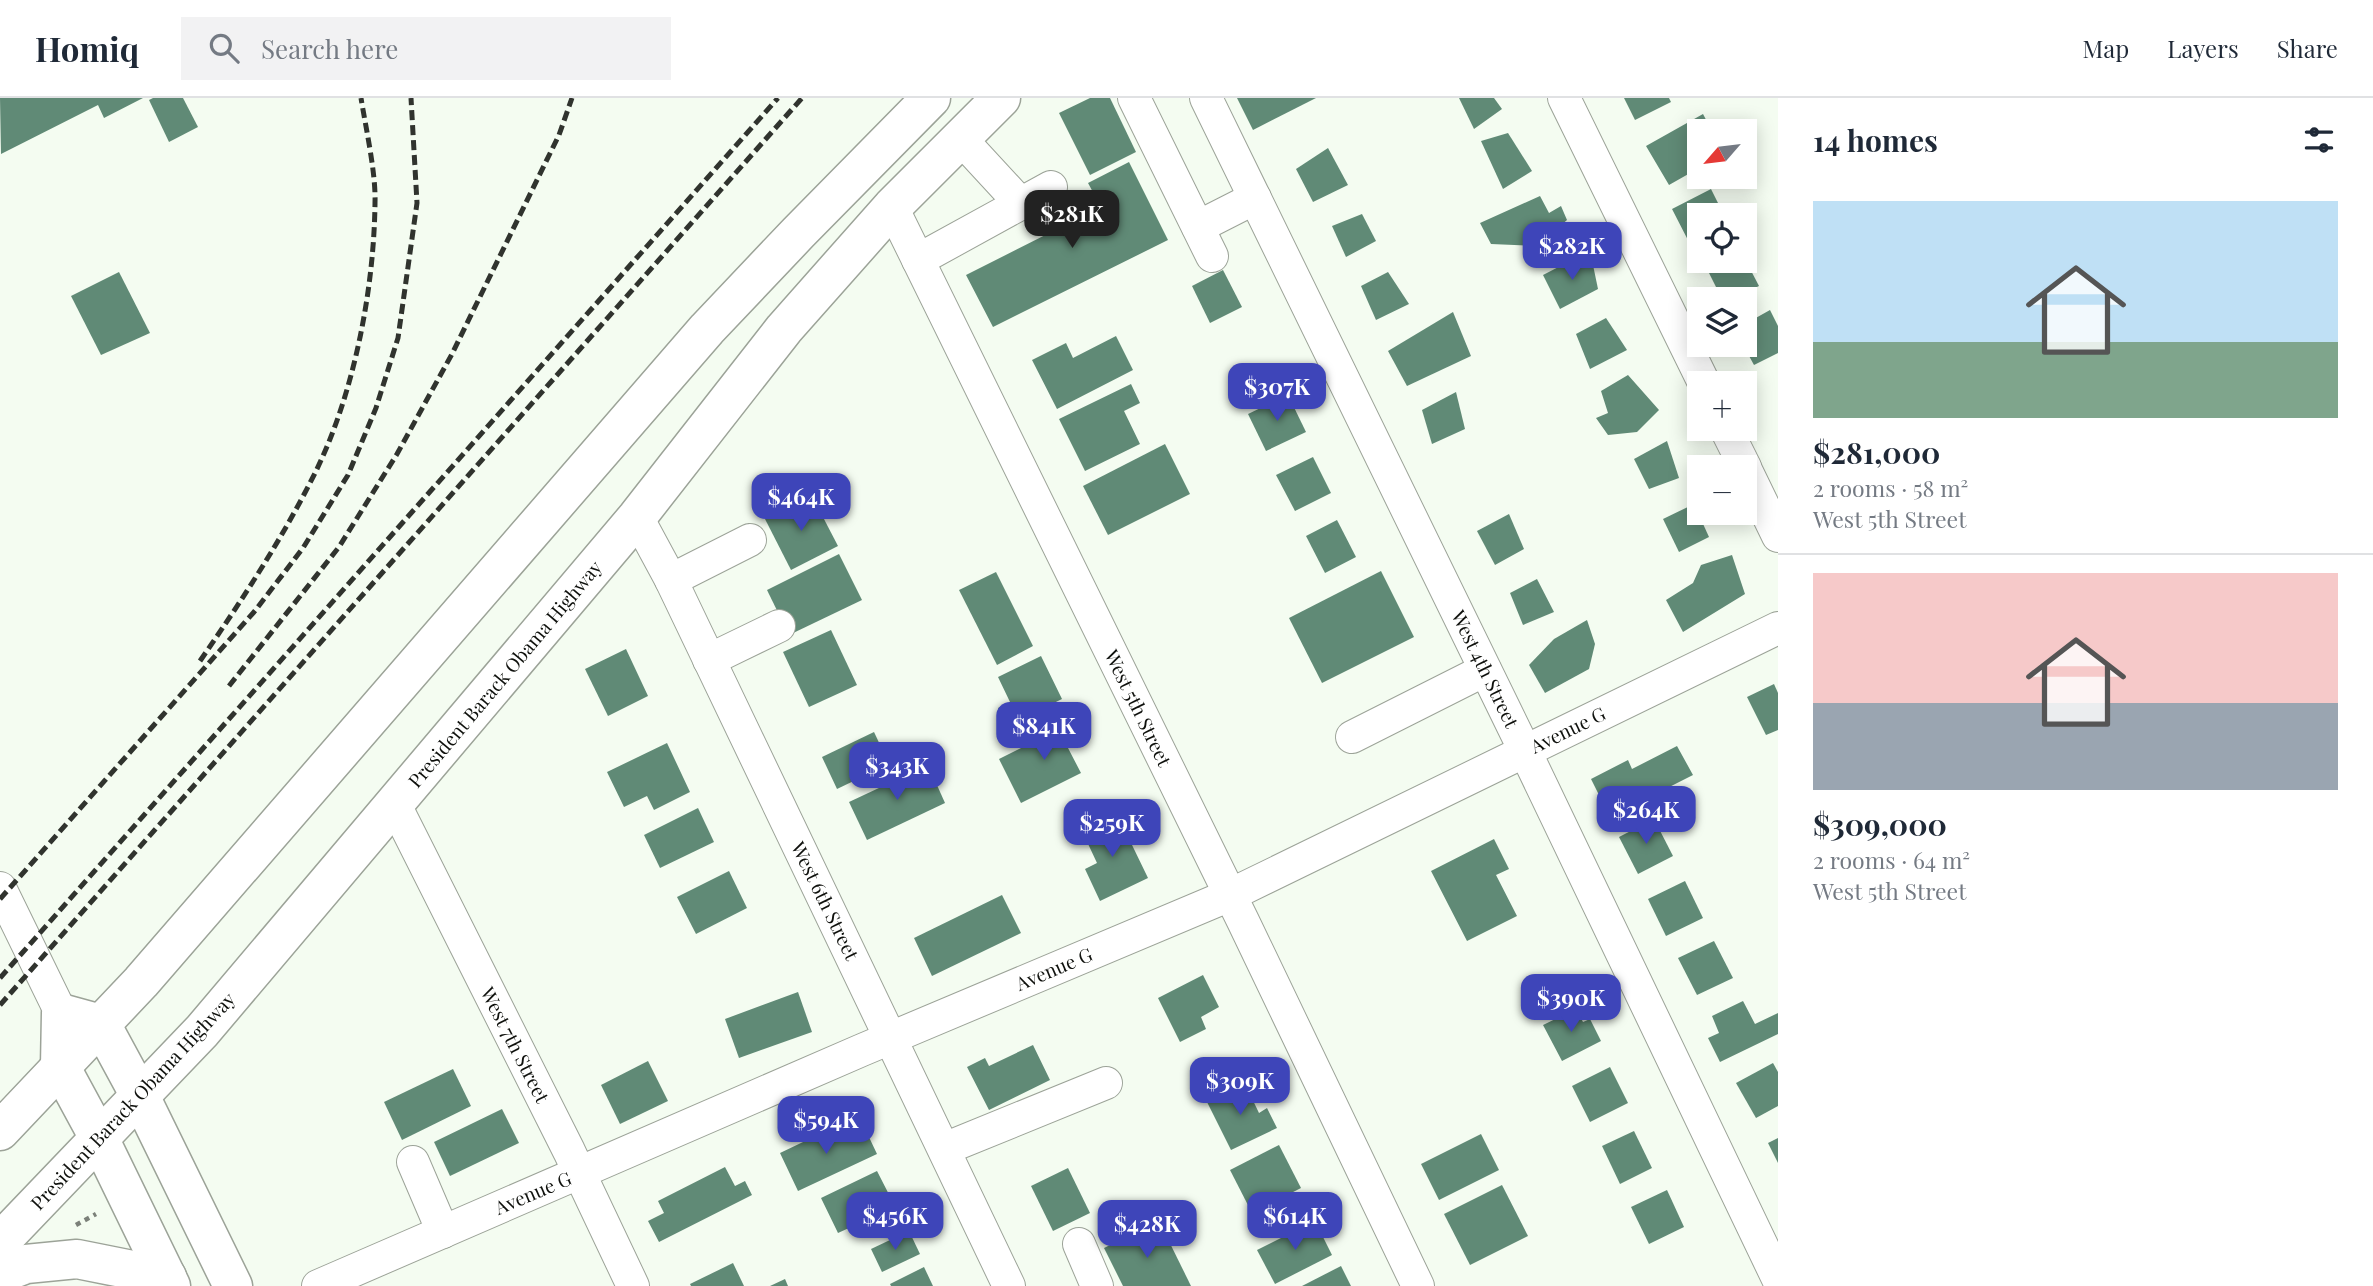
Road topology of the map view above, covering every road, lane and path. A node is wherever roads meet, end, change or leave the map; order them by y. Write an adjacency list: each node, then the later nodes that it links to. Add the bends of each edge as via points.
1 (931, 98): 30 (main road, via 707,329)
2 (1001, 98): 6 (main road, President Barack Obama Highway)
3 (1134, 98): 11 (street)
4 (1206, 98): 8 (street, West 4th Street)
5 (1564, 98): 14 (street)
6 (961, 139): 9 (street); 10 (main road, President Barack Obama Highway)
7 (1051, 187): 9 (street)
8 (1255, 198): 11 (street); 23 (street, West 4th Street)
9 (1021, 204): 13 (street)
10 (892, 207): 13 (street, West 5th Street); 16 (main road, President Barack Obama Highway, via 784,329)
11 (1198, 227): 12 (street)
12 (1212, 256)
13 (918, 260): 28 (street, West 5th Street)
14 (1698, 371)
15 (1757, 493): 17 (street)
16 (637, 517): 19 (street, West 6th Street); 26 (main road, President Barack Obama Highway)
17 (1778, 536)
18 (750, 540): 19 (street)
19 (671, 580): 22 (street, West 6th Street)
20 (779, 626): 22 (street)
21 (1778, 628): 25 (street, Avenue G)
22 (709, 660): 31 (street, West 6th Street)
23 (1485, 670): 24 (street); 25 (street, West 4th Street)
24 (1352, 737)
25 (1525, 751): 28 (street, Avenue G); 46 (street, West 4th Street)
26 (396, 805): 34 (main road, President Barack Obama Highway, via 202,1031); 39 (street, West 7th Street)
27 (0, 888): 29 (street)
28 (1230, 895): 31 (street, Avenue G); 53 (street, West 5th Street)
29 (61, 1013): 30 (main road); 32 (main road)
30 (101, 1024): 32 (main road); 34 (main road)
31 (890, 1038): 37 (street, West 6th Street); 39 (street, Avenue G)
32 (60, 1066): 35 (main road); 36 (main road)
33 (1106, 1083): 37 (street)
34 (140, 1096): 36 (main road, President Barack Obama Highway); 48 (main road)
35 (0, 1131)
36 (99, 1138): 43 (main road, President Barack Obama Highway); 47 (main road)
37 (944, 1149): 51 (street, West 6th Street)
38 (413, 1162): 42 (street)
39 (579, 1173): 42 (street, Avenue G); 50 (street, West 7th Street)
40 (96, 1214): 41 (path)
41 (76, 1224)
42 (443, 1232): 49 (street, Avenue G)
43 (0, 1242)
44 (1079, 1244): 52 (street)
45 (0, 1274): 47 (main road, via 26,1264 77,1259)
46 (1778, 1279)
47 (169, 1282)
48 (233, 1286)
49 (318, 1286)
50 (633, 1286)
51 (1009, 1286)
52 (1097, 1286)
53 (1418, 1286)

